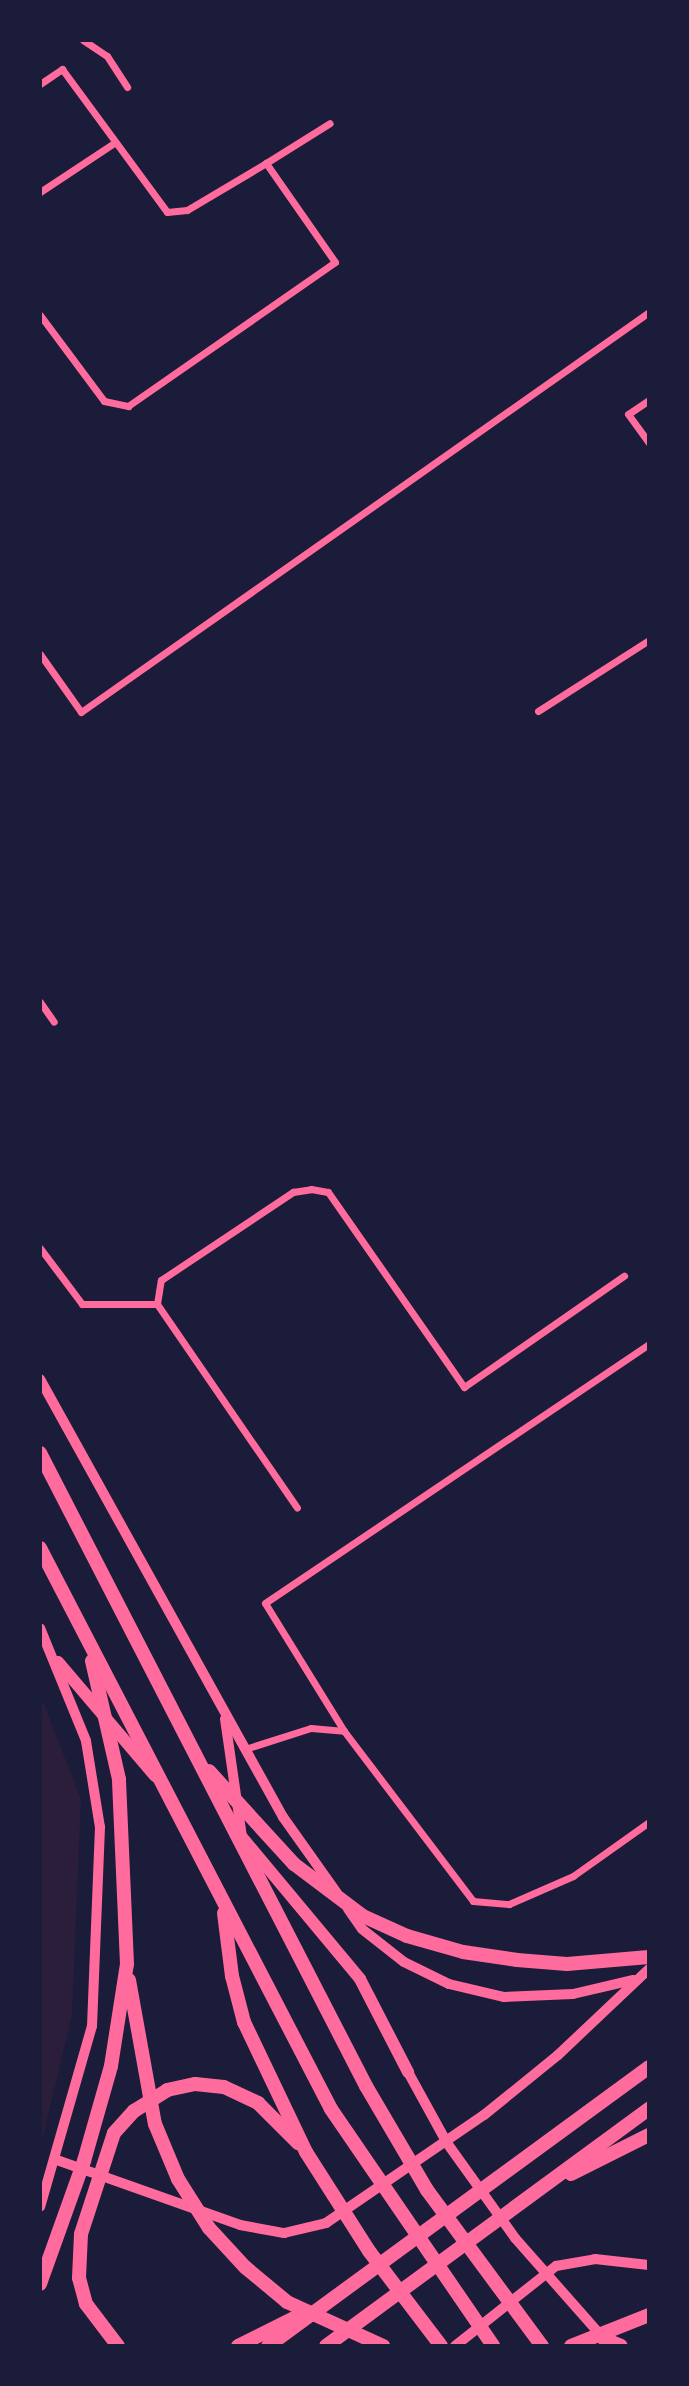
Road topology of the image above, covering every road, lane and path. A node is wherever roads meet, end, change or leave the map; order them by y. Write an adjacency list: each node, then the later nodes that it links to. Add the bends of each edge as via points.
1 (83, 40): 3 (street, via 107,56)
2 (40, 83): 5 (street, via 62,69)
3 (127, 87)
4 (330, 123): 6 (street)
5 (114, 143): 6 (street, via 162,210 175,214); 7 (street)
6 (266, 163): 9 (street, via 335,262 128,406 103,401)
7 (40, 192)
8 (649, 312): 13 (street, via 82,712)
9 (40, 315)
10 (649, 400): 11 (street, via 628,414)
11 (649, 443)
12 (649, 639): 14 (street)
13 (40, 654)
14 (538, 711)
15 (40, 1002): 16 (street)
16 (54, 1021)
17 (40, 1248): 19 (street, via 82,1304)
18 (624, 1276): 19 (street, via 464,1387 328,1192 312,1189 293,1192 161,1280)
19 (157, 1304): 23 (street)
20 (649, 1344): 29 (street, via 265,1603)
21 (40, 1379): 28 (street)
22 (40, 1452): 31 (highway); 34 (main road)
23 (297, 1508)
24 (40, 1548): 26 (highway); 32 (main road)
25 (40, 1628): 27 (street)
26 (88, 1643): 37 (highway, via 119,1779); 61 (highway, via 331,2109)
27 (58, 1662): 32 (main road); 45 (street, via 86,1741 100,1827 92,2026)
28 (224, 1713): 30 (street); 34 (street)
29 (344, 1731): 30 (street, via 311,1728); 33 (street, via 473,1901 509,1904 573,1876)
30 (245, 1749): 39 (street, via 283,1817 362,1929 404,1962 449,1984 504,1997 573,1994)
31 (195, 1755): 36 (highway, via 294,1864 363,1916 407,1936 463,1952 517,1960 567,1964); 52 (highway, via 366,2086 427,2190)
32 (163, 1786): 35 (main road)
33 (649, 1822)
34 (242, 1837): 41 (main road, via 360,1979)
35 (224, 1909): 44 (highway, via 232,1976 244,2022)
36 (649, 1957)
37 (127, 1964): 49 (highway, via 111,2066 80,2173); 58 (highway, via 155,2124 178,2179 208,2228 287,2302)
38 (649, 1969): 39 (street)
39 (633, 1980): 45 (street, via 558,2054 484,2115 326,2223 284,2233 240,2225)
40 (649, 2067): 50 (highway)
41 (408, 2072): 53 (street, via 447,2143 515,2238)
42 (649, 2109): 46 (highway)
43 (647, 2137): 46 (highway)
44 (306, 2152): 54 (highway, via 258,2103 224,2087 195,2084 167,2090 134,2111 114,2133 81,2234 79,2278 86,2304); 59 (highway)
45 (54, 2160): 47 (street)
46 (532, 2194): 57 (highway)
47 (40, 2207)
48 (649, 2265): 60 (street, via 596,2259 556,2266)
49 (40, 2284)
50 (335, 2298): 55 (highway); 56 (highway)
51 (649, 2315): 62 (highway)
52 (539, 2342)
53 (608, 2342): 63 (highway)
54 (118, 2346)
55 (238, 2346)
56 (268, 2346)
57 (326, 2346)
58 (383, 2346)
59 (441, 2346)
60 (455, 2346)
61 (493, 2346)
62 (572, 2346)
63 (621, 2346)

